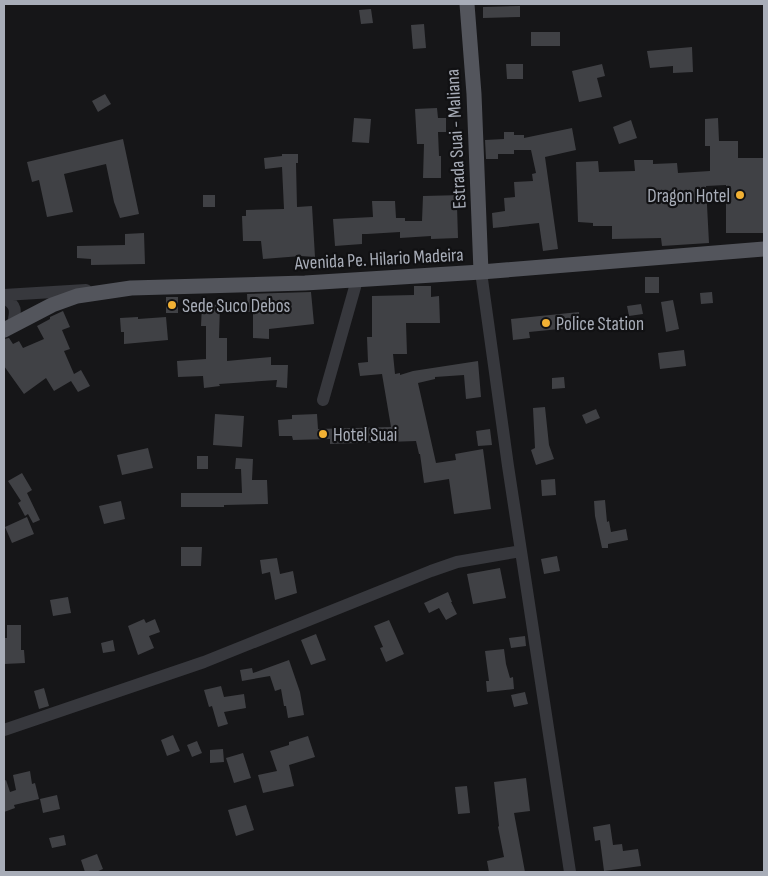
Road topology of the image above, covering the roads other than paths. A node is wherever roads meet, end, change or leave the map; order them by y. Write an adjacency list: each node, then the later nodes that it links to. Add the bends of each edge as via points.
1 (467, 4): 3 (main road, Estrada Suai - Maliana)
2 (764, 249): 3 (main road, Avenida Pe. Hilario Madeira)
3 (481, 272): 4 (main road, Avenida Pe. Hilario Madeira); 9 (street)
4 (357, 280): 5 (main road, Avenida Pe. Hilario Madeira); 8 (street)
5 (131, 288): 6 (street); 7 (main road, Avenida Pe. Hilario Madeira, via 77,296)
6 (4, 296): 7 (street, via 16,312)
7 (8, 327)
8 (323, 400)
9 (521, 551): 10 (street, via 457,562 431,571 204,662); 11 (street)
10 (4, 730)
11 (570, 872)

